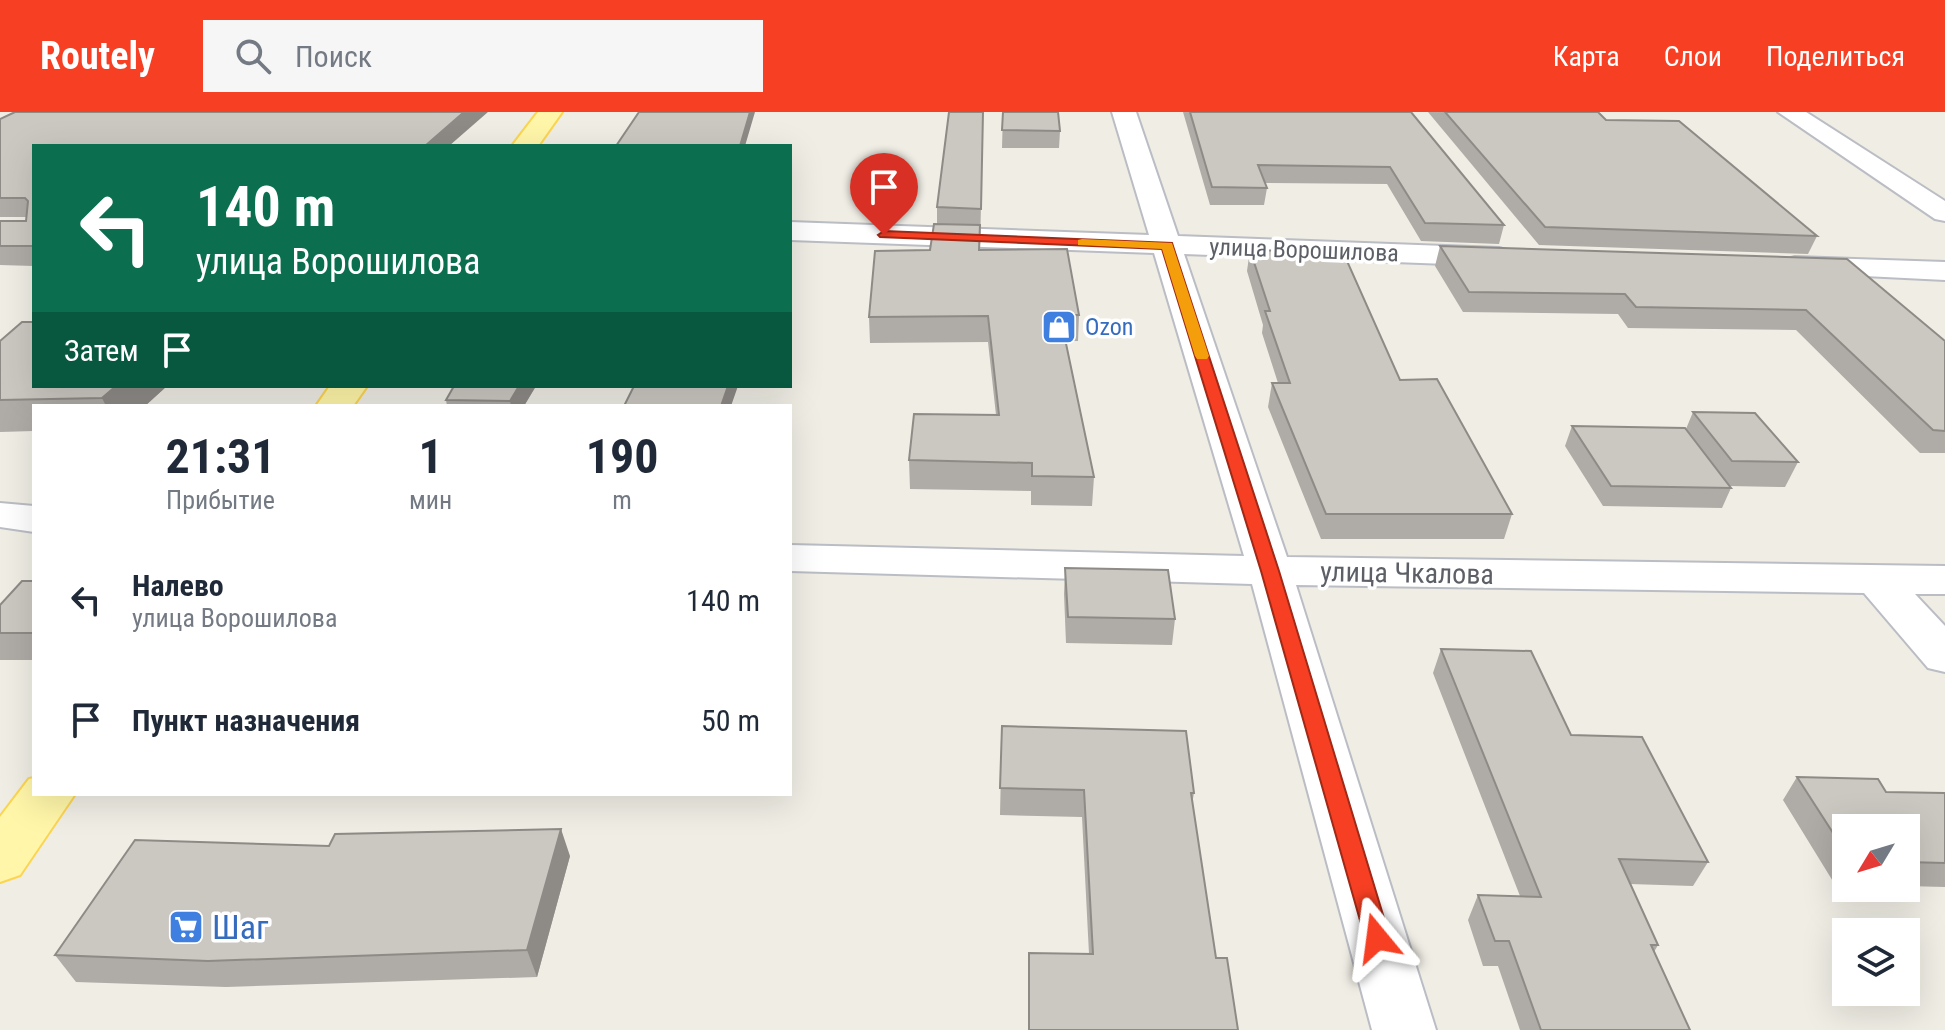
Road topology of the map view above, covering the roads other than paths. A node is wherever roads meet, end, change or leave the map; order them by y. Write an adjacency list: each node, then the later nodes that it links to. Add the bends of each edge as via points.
1 (550, 112): 4 (main road)
2 (1124, 112): 7 (street)
3 (1790, 112): 5 (street)
4 (526, 144)
5 (1945, 213)
6 (792, 231): 7 (street, улица Ворошилова)
7 (1167, 246): 8 (street, улица Ворошилова); 14 (street)
8 (1520, 246)
9 (1770, 265): 10 (street)
10 (1945, 271)
11 (0, 515): 12 (street)
12 (32, 519)
13 (792, 558): 14 (street, улица Чкалова)
14 (1270, 571): 16 (street, улица Чкалова); 20 (street)
15 (1945, 580): 16 (street, улица Чкалова)
16 (1879, 582): 17 (street)
17 (1945, 656)
18 (47, 796): 19 (main road)
19 (0, 859)
20 (1404, 1030)

